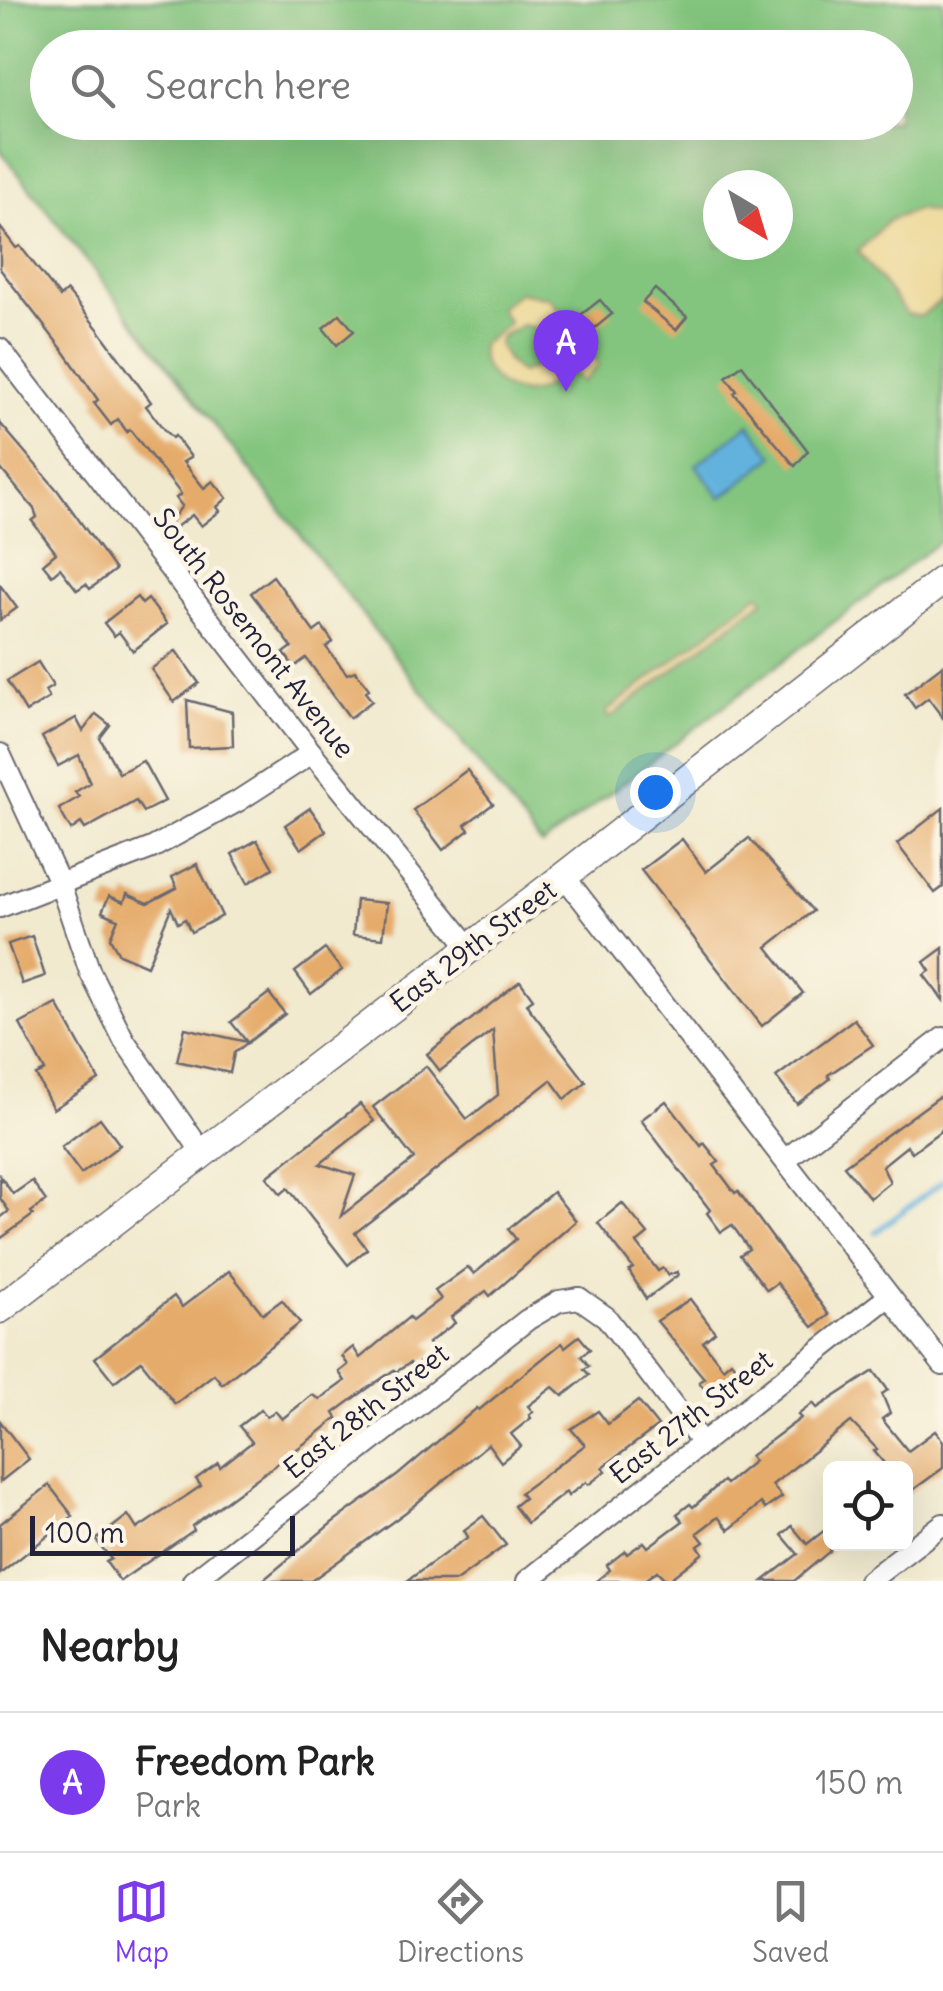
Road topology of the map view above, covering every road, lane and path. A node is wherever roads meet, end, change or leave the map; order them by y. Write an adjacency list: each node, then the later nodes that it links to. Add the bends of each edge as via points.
1 (0, 350): 3 (street, South Rosemont Avenue)
2 (943, 580): 5 (street, East 29th Street)
3 (312, 752): 6 (street, via 152,848); 8 (street, South Rosemont Avenue)
4 (0, 754): 6 (street)
5 (564, 876): 8 (street, East 29th Street); 11 (street)
6 (60, 884): 7 (street); 10 (street, via 90,972 124,1040)
7 (0, 907)
8 (469, 946): 10 (street, East 29th Street)
9 (943, 1038): 11 (street)
10 (202, 1152): 13 (street, East 29th Street)
11 (786, 1158): 12 (street)
12 (888, 1296): 14 (street); 15 (street, East 27th Street)
13 (3, 1300)
14 (943, 1365)
15 (702, 1443): 17 (street, East 28th Street, via 579,1288 527,1320); 18 (street, East 27th Street)
16 (943, 1524): 19 (street)
17 (193, 1581)
18 (527, 1581)
19 (868, 1581)

